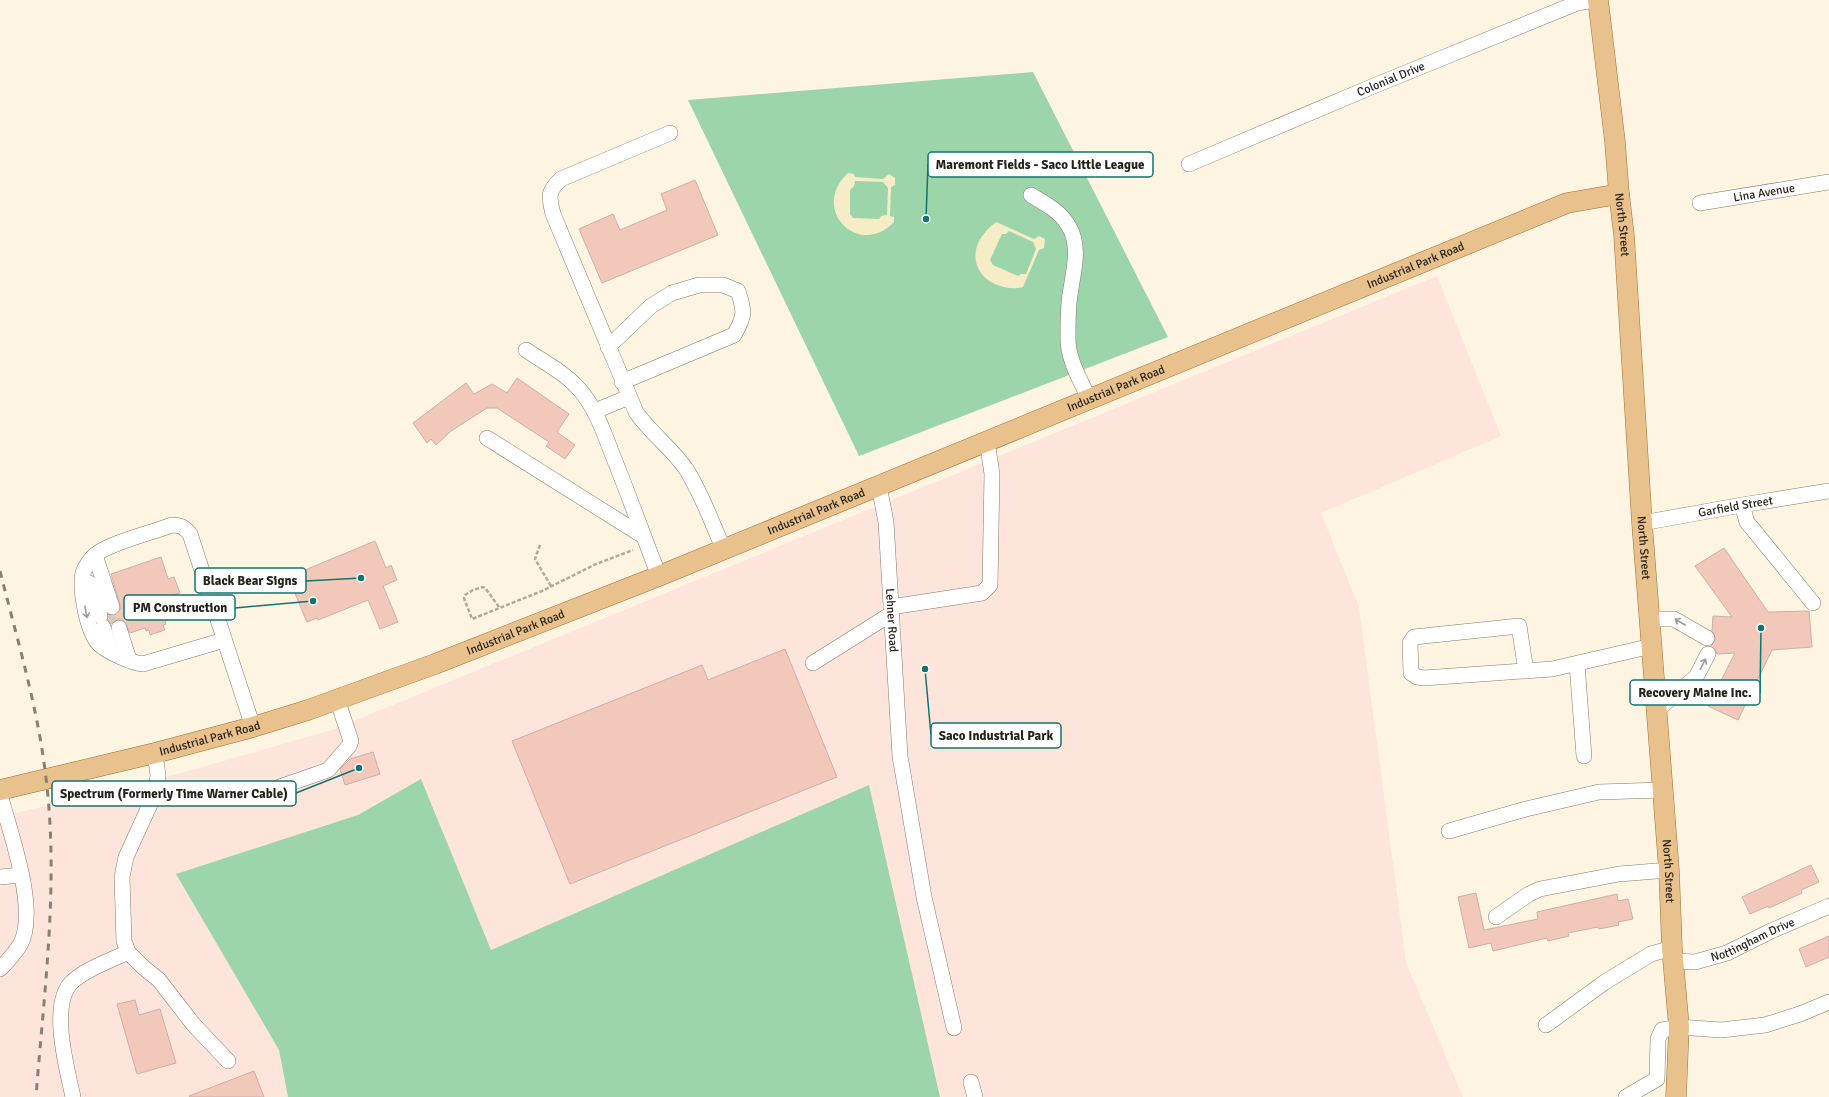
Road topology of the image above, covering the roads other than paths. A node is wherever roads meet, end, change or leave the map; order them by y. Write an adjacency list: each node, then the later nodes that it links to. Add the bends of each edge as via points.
1 (1594, 0): 4 (street, Colonial Drive, via 1577,3)
2 (1598, 0): 6 (main road, North Street)
3 (670, 133): 9 (street, via 561,179 551,188 553,214)
4 (1190, 164)
5 (1829, 182): 8 (street, Lina Avenue)
6 (1619, 194): 13 (main road, Industrial Park Road, via 1567,203); 20 (main road, North Street)
7 (1031, 195): 13 (street, via 1058,214 1073,235 1075,256 1069,303 1068,341 1074,366)
8 (1700, 203)
9 (608, 347): 11 (street); 11 (street, via 651,306 672,293 699,285 723,285 738,291 743,305 743,320 734,335)
10 (526, 350): 14 (street, via 571,380)
11 (622, 382): 12 (street)
12 (629, 397): 14 (street); 22 (street, via 643,424 685,468 697,488)
13 (1089, 399): 16 (main road, Industrial Park Road)
14 (595, 411): 21 (street)
15 (487, 438): 21 (street)
16 (987, 441): 17 (main road, Industrial Park Road); 26 (street, via 992,474 990,584 982,593)
17 (879, 486): 22 (main road, Industrial Park Road); 26 (street, Lehner Road, via 885,507)
18 (1829, 491): 19 (street, Garfield Street)
19 (1742, 505): 20 (street, Garfield Street); 25 (street, via 1747,522)
20 (1642, 523): 27 (main road, North Street)
21 (645, 541): 24 (street)
22 (724, 550): 24 (main road, Industrial Park Road)
23 (89, 562): 28 (street); 30 (street, via 113,546 172,525 186,528); 33 (street, one-way to 33, via 82,590 88,619 96,640)
24 (659, 576): 37 (main road, Industrial Park Road, via 435,664)
25 (1812, 603)
26 (891, 611): 34 (street); 58 (street, Lehner Road, via 900,756 924,897)
27 (1649, 618): 29 (street, one-way to 27, via 1674,619); 31 (main road, North Street)
28 (108, 620): 33 (street); 33 (street)
29 (1707, 638)
30 (224, 640): 33 (street); 39 (street)
31 (1652, 646): 35 (street); 38 (main road, North Street)
32 (1708, 654): 38 (street, one-way to 32, via 1696,677)
33 (126, 658)
34 (813, 663)
35 (1577, 664): 36 (street); 41 (street)
36 (1526, 671): 36 (street, via 1417,677 1411,673 1410,643 1414,637 1518,626)
37 (337, 698): 39 (main road, Industrial Park Road); 44 (street, via 351,741 328,770 271,790)
38 (1656, 711): 43 (main road, North Street)
39 (254, 727): 40 (main road, Industrial Park Road)
40 (155, 753): 42 (main road, Industrial Park Road); 52 (street, via 157,783 153,798 126,858 122,877 122,933)
41 (1584, 756)
42 (0, 790)
43 (1662, 790): 46 (street, via 1599,792); 47 (main road, North Street)
44 (246, 793)
45 (0, 795): 48 (street)
46 (1449, 831)
47 (1669, 870): 51 (street, via 1619,874 1540,889); 53 (main road, North Street)
48 (21, 875): 49 (street); 54 (street, via 27,913 25,931 20,945)
49 (0, 877)
50 (1829, 906): 53 (street, Nottingham Drive, via 1727,953 1695,962)
51 (1496, 917)
52 (128, 952): 59 (street, via 159,980 193,1024); 61 (street, via 72,981 66,989 61,1025 63,1053)
53 (1674, 955): 56 (street, Nottingham Drive, via 1651,954 1605,982); 57 (main road, North Street)
54 (0, 969)
55 (1829, 1002): 57 (street, via 1765,1025 1721,1030)
56 (1546, 1025)
57 (1679, 1027): 63 (street, via 1662,1030 1658,1036 1657,1079); 64 (main road, North Street)
58 (954, 1028)
59 (228, 1061)
60 (971, 1082): 62 (street)
61 (73, 1097)
62 (975, 1097)
63 (1626, 1097)
64 (1676, 1097)

